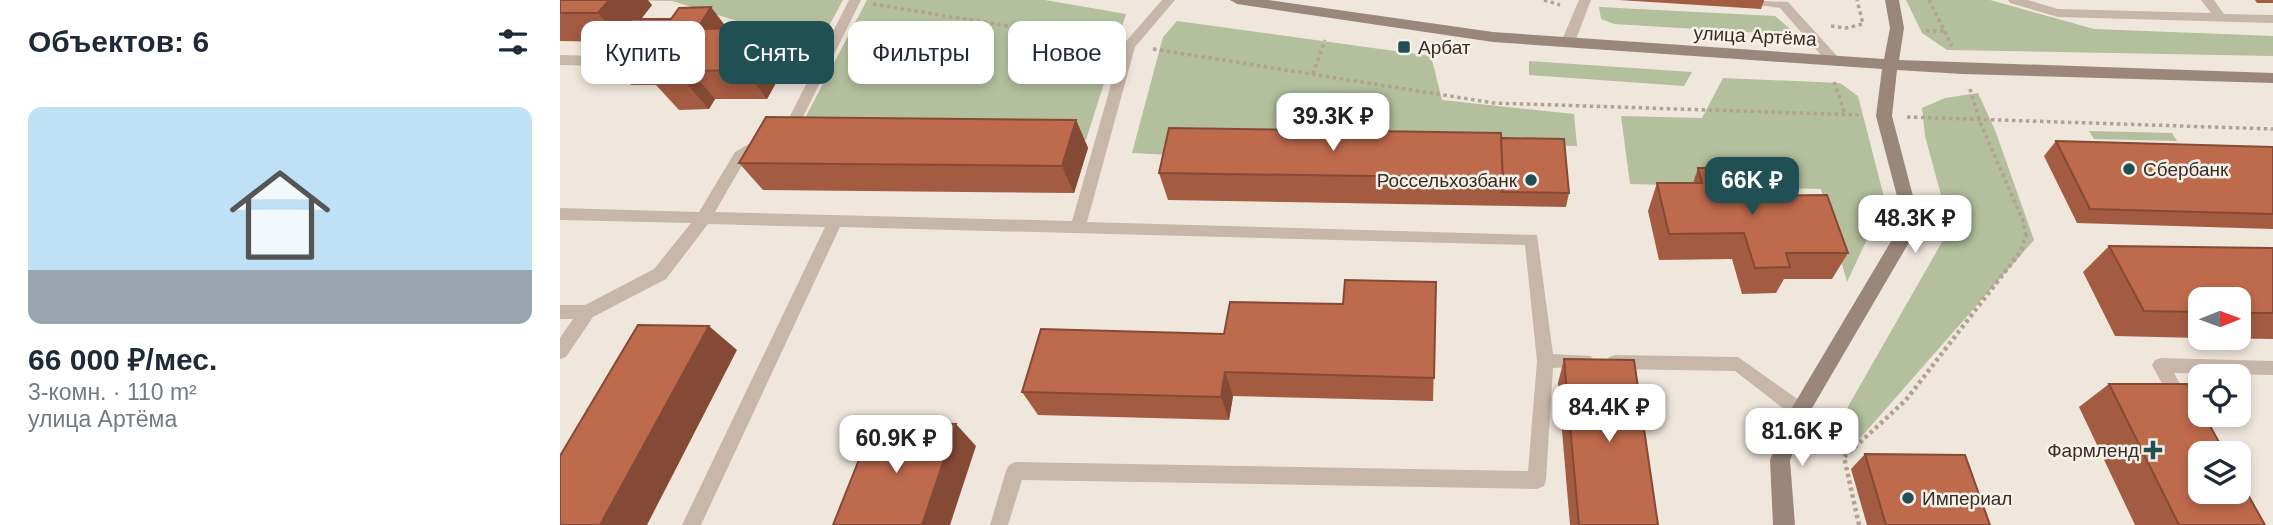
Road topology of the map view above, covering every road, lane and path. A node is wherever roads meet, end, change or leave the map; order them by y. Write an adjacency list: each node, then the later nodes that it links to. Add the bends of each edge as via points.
1 (1169, 0): 22 (lane)
2 (1237, 0): 21 (main road, улица Артёма, via 1493,37)
3 (1585, 0): 21 (lane)
4 (1751, 0): 13 (lane, via 1784,5)
5 (1857, 0): 14 (path)
6 (1892, 0): 27 (main road, via 1897,28)
7 (1929, 0): 18 (path)
8 (2014, 0): 11 (lane, via 2058,13)
9 (2207, 0): 11 (lane)
10 (854, 1): 22 (path); 38 (lane, via 794,119 740,156)
11 (2221, 17): 12 (lane)
12 (2273, 19)
13 (1801, 23): 16 (path); 24 (lane)
14 (1863, 24): 15 (path); 16 (path)
15 (1871, 25)
16 (1842, 27): 19 (path)
17 (1926, 31): 18 (path)
18 (1945, 31): 23 (path)
19 (1844, 33)
20 (1325, 40): 28 (path)
21 (1568, 42): 24 (main road, улица Артёма)
22 (1129, 46): 28 (path); 40 (lane)
23 (1953, 49)
24 (1833, 60): 27 (main road, улица Артёма)
25 (560, 61): 26 (lane)
26 (581, 61)
27 (1890, 65): 29 (main road, улица Артёма); 48 (main road, via 1884,116 1906,200 1902,239)
28 (1313, 74): 32 (path, via 1494,103)
29 (2273, 78)
30 (1833, 80): 32 (path)
31 (1970, 88): 35 (path)
32 (1845, 114): 33 (path)
33 (1865, 115)
34 (1901, 117): 35 (path)
35 (1980, 122): 36 (path); 53 (path, via 2024,223 2025,247 1906,400 1844,457)
36 (2273, 129)
37 (560, 214): 38 (lane)
38 (703, 219): 39 (lane); 42 (lane, via 660,274)
39 (835, 222): 40 (lane); 50 (lane)
40 (1079, 226): 44 (lane, via 1532,239)
41 (560, 312): 42 (lane)
42 (587, 312): 43 (lane)
43 (560, 352)
44 (1545, 360): 48 (lane, via 1738,364); 51 (lane, via 1537,480 1015,471)
45 (2188, 366): 49 (lane, via 2161,365)
46 (2251, 367): 47 (lane)
47 (2273, 368)
48 (1800, 411): 52 (main road, via 1780,460)
49 (2188, 414)
50 (691, 525)
51 (999, 525)
52 (1784, 525)
53 (1859, 525)

